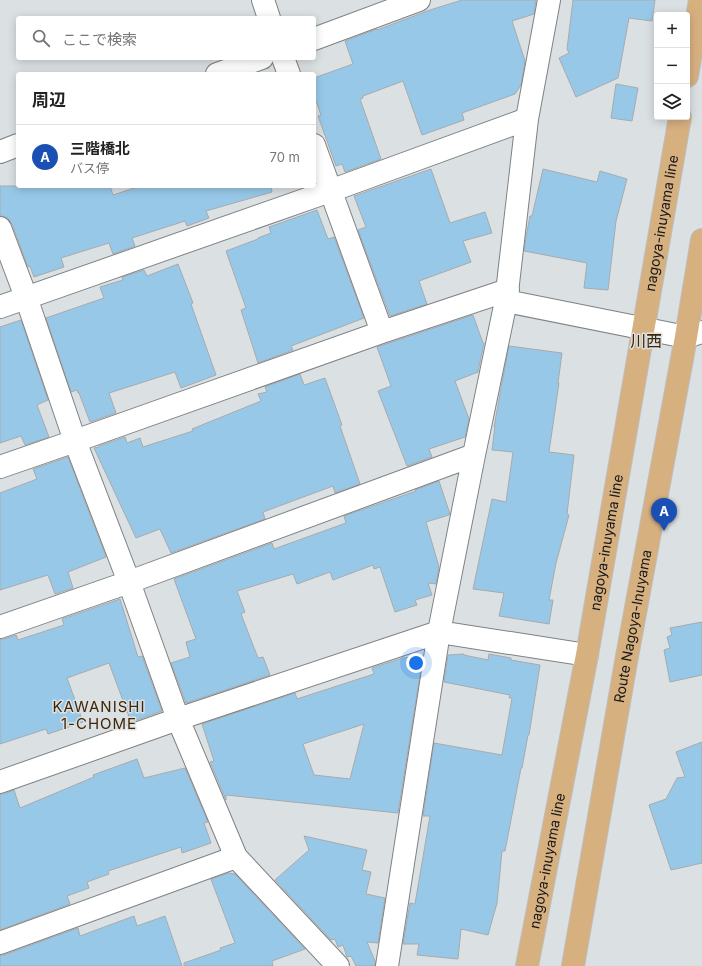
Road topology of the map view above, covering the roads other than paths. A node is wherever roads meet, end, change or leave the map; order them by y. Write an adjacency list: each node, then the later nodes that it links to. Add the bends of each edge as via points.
1 (263, 0): 5 (street)
2 (420, 0): 6 (street)
3 (548, 0): 12 (street)
4 (700, 0): 7 (main road)
5 (268, 16)
6 (316, 38)
7 (690, 58)
8 (256, 60): 10 (street)
9 (284, 60): 11 (street)
10 (223, 72)
11 (288, 72)
12 (528, 119): 17 (street); 20 (street)
13 (679, 120): 23 (main road, nagoya-inuyama line)
14 (16, 146): 16 (street)
15 (316, 151): 17 (street)
16 (0, 152)
17 (330, 191): 21 (street); 24 (street)
18 (0, 228): 21 (street)
19 (702, 240): 25 (main road, Route Nagoya-Inuyama)
20 (507, 296): 23 (street); 24 (street); 27 (street)
21 (26, 297): 22 (street); 26 (street)
22 (0, 307)
23 (642, 329): 25 (street); 32 (main road, nagoya-inuyama line)
24 (382, 332): 26 (street)
25 (694, 334): 40 (main road, Route Nagoya-Inuyama, via 625,669)
26 (75, 441): 28 (street); 29 (street)
27 (474, 454): 29 (street); 31 (street)
28 (0, 467)
29 (129, 582): 30 (street); 33 (street)
30 (0, 627)
31 (439, 632): 32 (street); 33 (street); 38 (street)
32 (587, 655): 39 (main road, nagoya-inuyama line)
33 (178, 719): 34 (street); 35 (street)
34 (0, 782)
35 (236, 857): 36 (street); 37 (street)
36 (0, 943)
37 (338, 966)
38 (387, 966)
39 (527, 966)
40 (573, 966)

